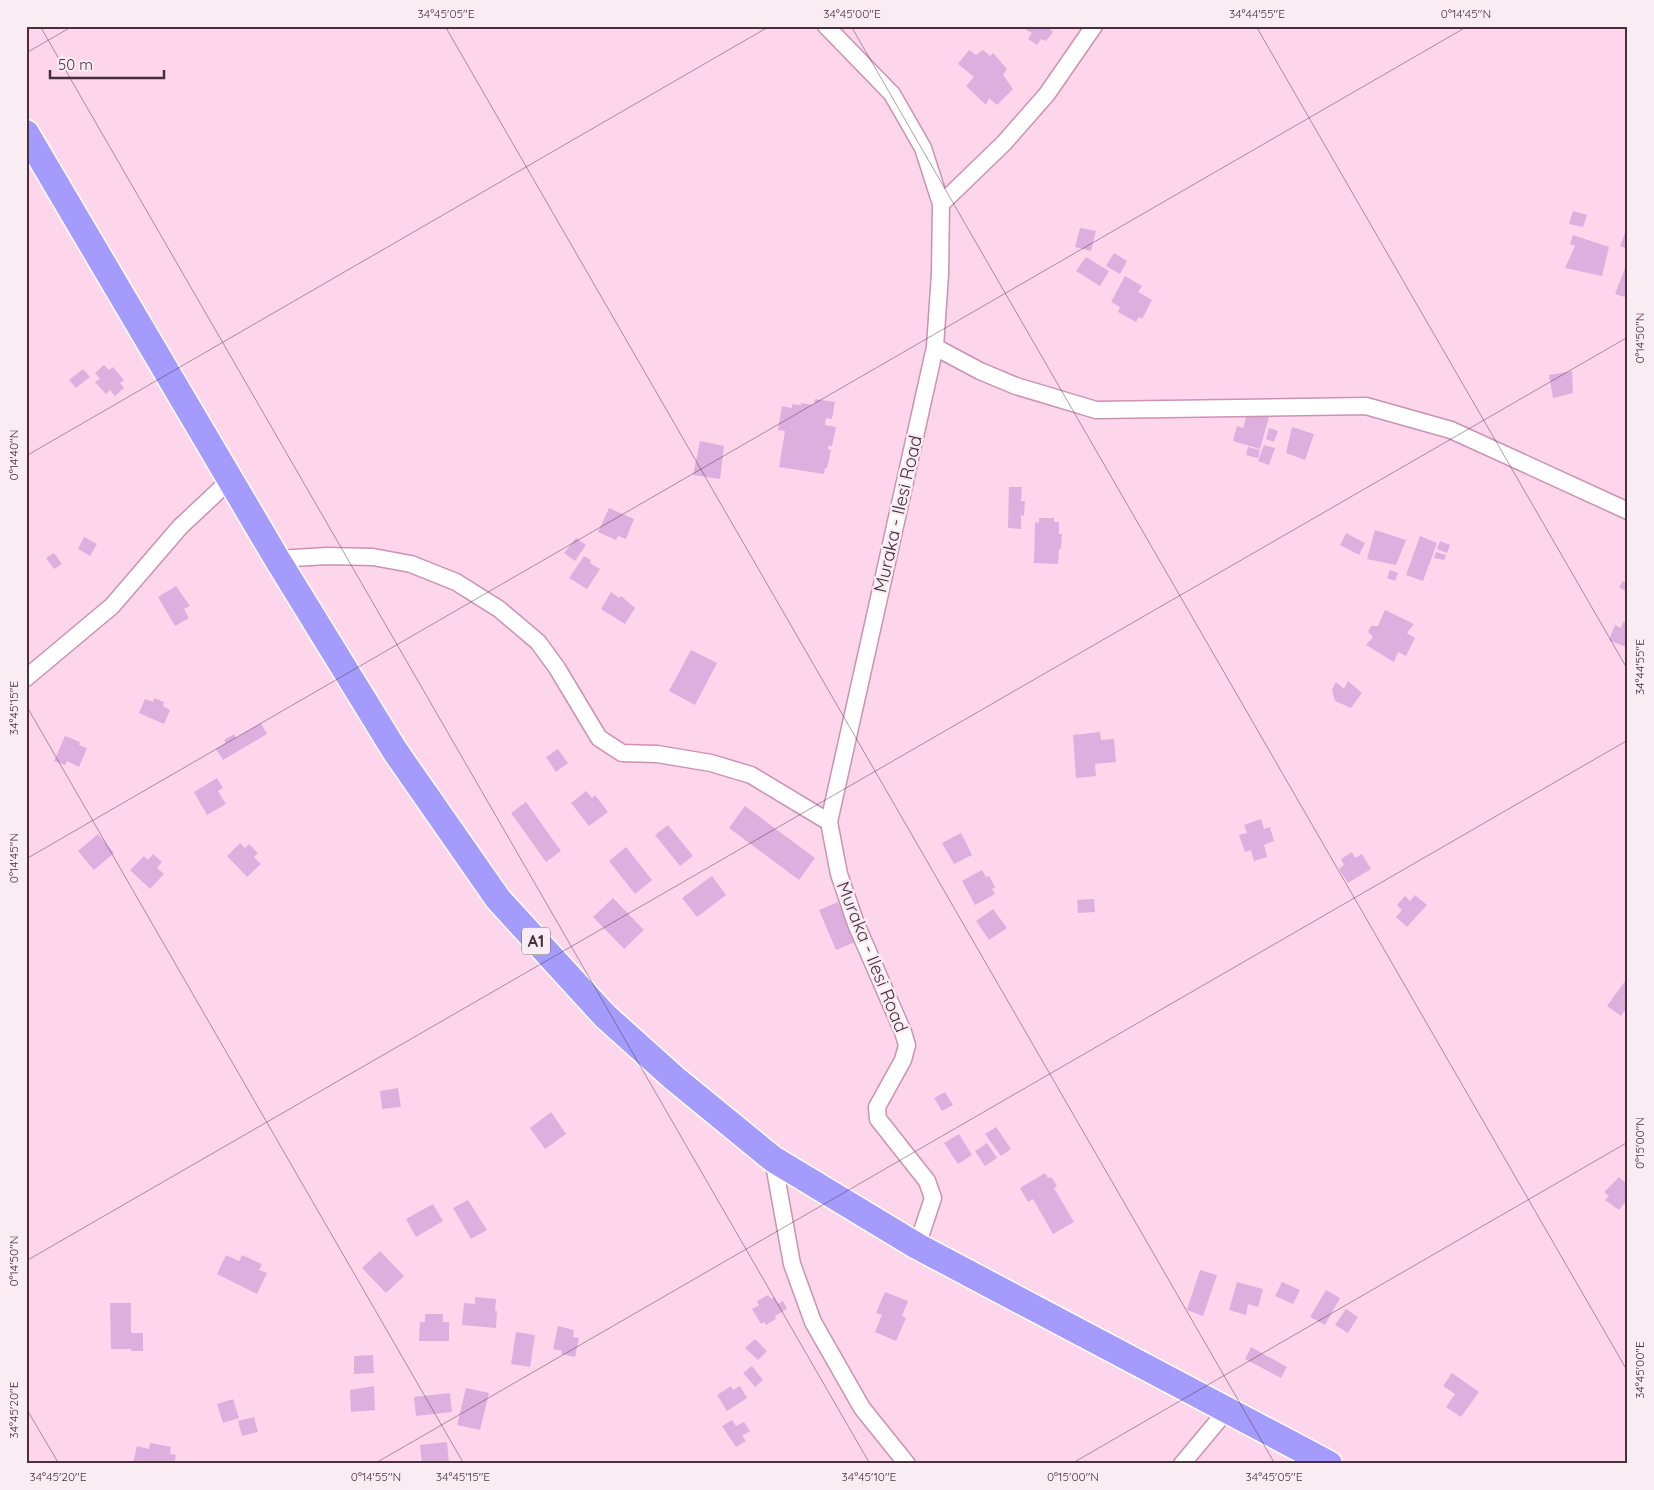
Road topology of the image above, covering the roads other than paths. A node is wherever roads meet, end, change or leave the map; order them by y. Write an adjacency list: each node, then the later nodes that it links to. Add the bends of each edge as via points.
1 (826, 26): 4 (street, Muraka - Ilesi Road, via 892,94 923,148)
2 (1094, 26): 4 (street, via 1035,108)
3 (26, 132): 6 (highway, A1)
4 (941, 204): 5 (street, Muraka - Ilesi Road)
5 (935, 347): 7 (street, via 1016,386 1096,410 1366,406 1452,430); 10 (street, Muraka - Ilesi Road)
6 (230, 480): 8 (highway, A1); 9 (street, via 180,527 112,606)
7 (1628, 511)
8 (277, 559): 10 (street, via 373,557 411,564 456,582 499,609 538,642 600,738 622,753 657,754 712,763 751,775); 11 (highway, A1, via 394,751 498,899 605,1016)
9 (26, 678)
10 (830, 822): 12 (street, Muraka - Ilesi Road, via 839,874 856,924 906,1045 903,1060 877,1107 878,1119 927,1181 934,1198)
11 (773, 1159): 12 (highway, A1); 14 (street, via 792,1264 813,1322 862,1408)
12 (917, 1246): 13 (highway, A1)
13 (1227, 1410): 15 (street); 16 (highway, A1)
14 (908, 1464)
15 (1182, 1464)
16 (1329, 1464)

